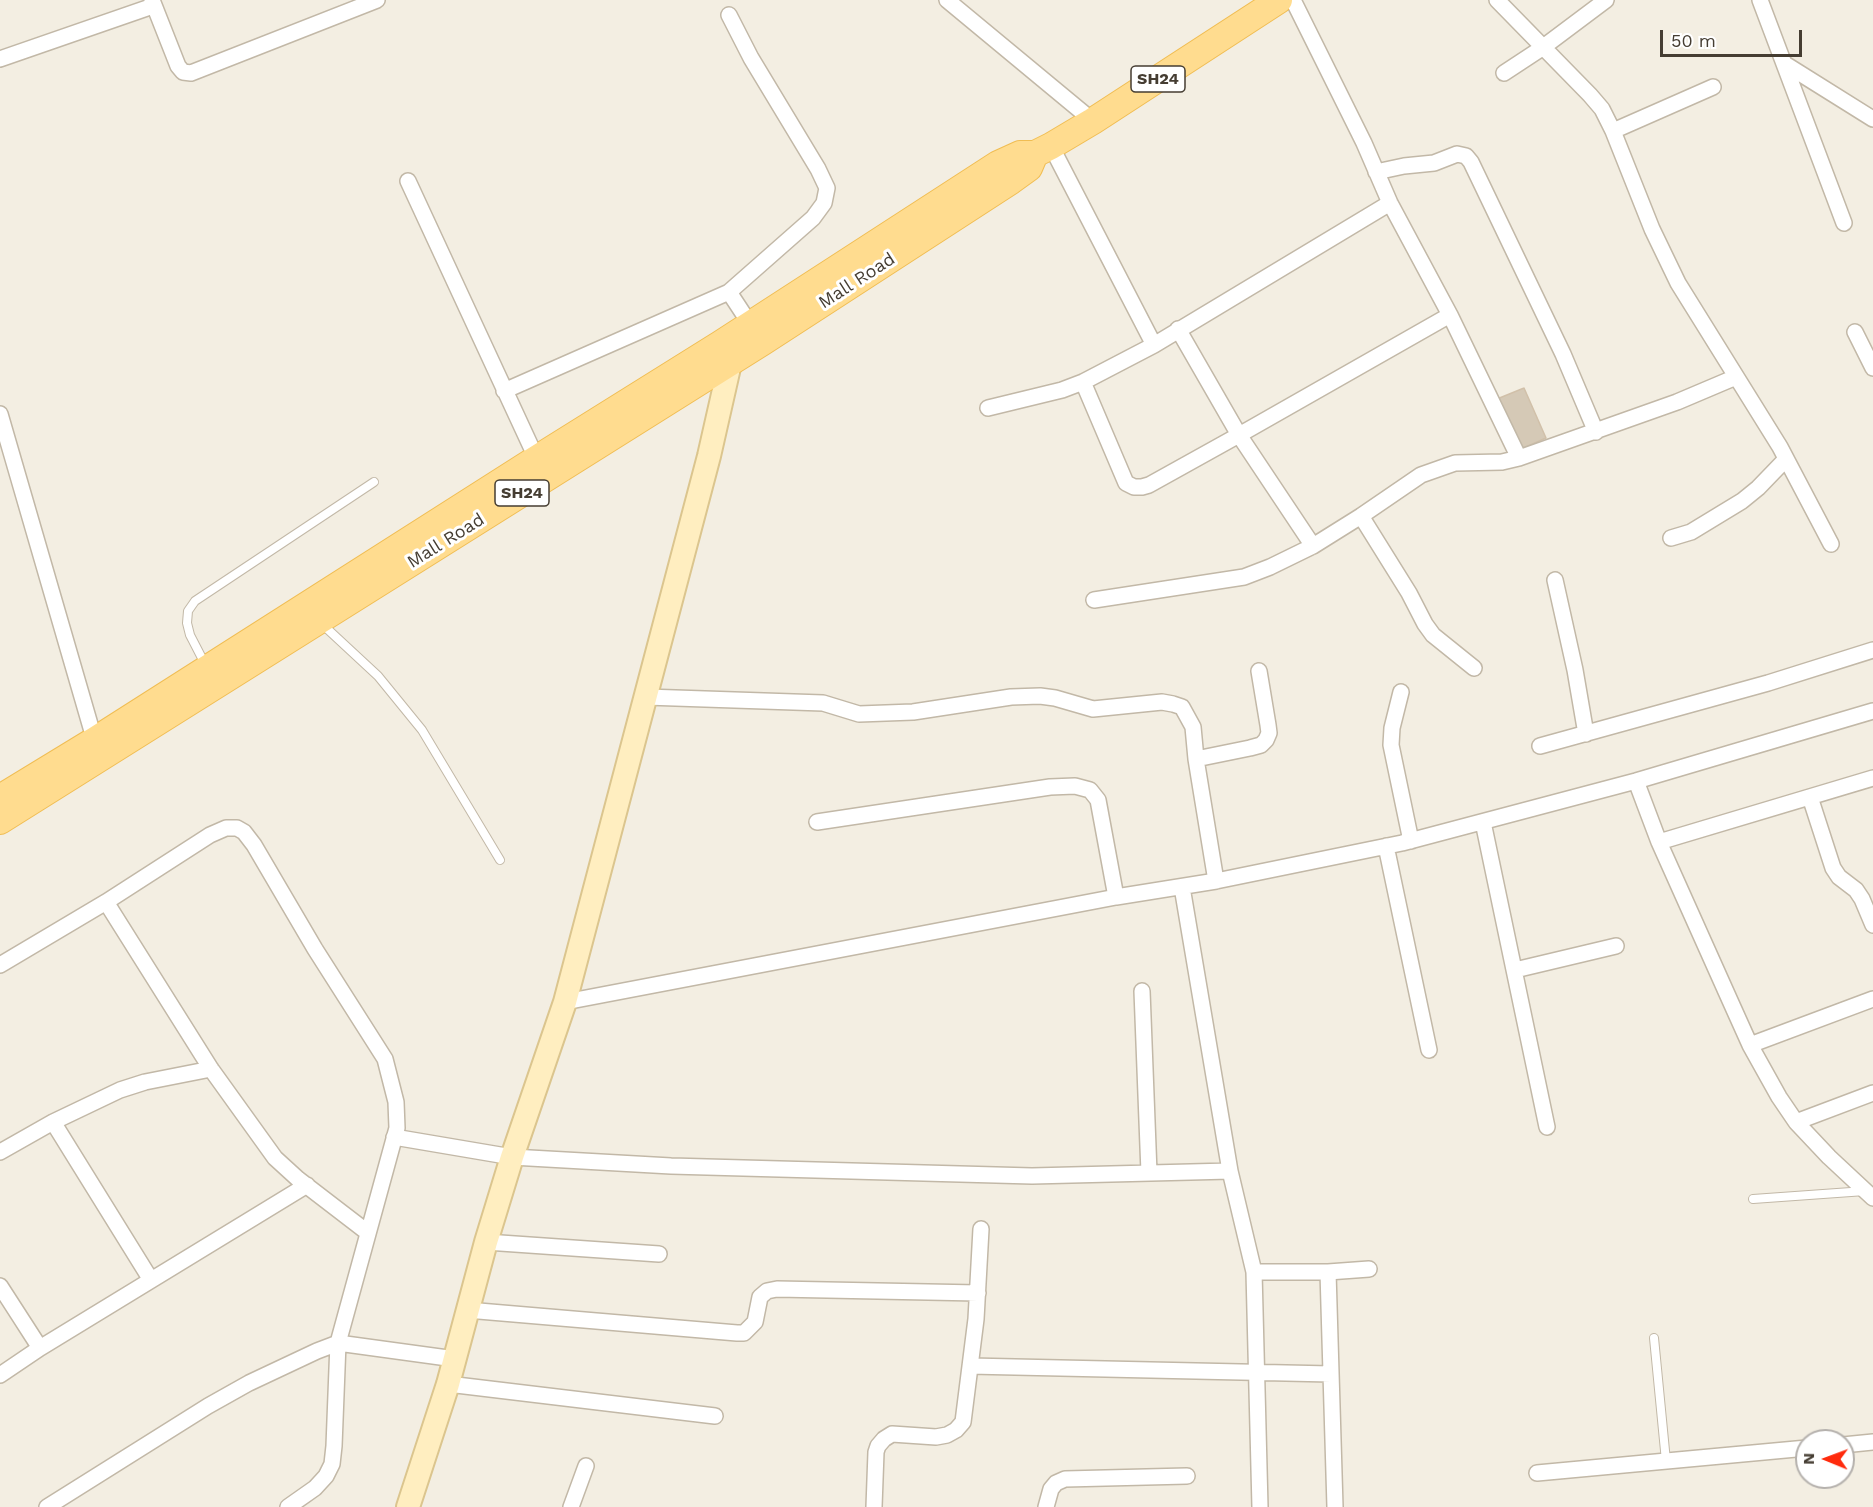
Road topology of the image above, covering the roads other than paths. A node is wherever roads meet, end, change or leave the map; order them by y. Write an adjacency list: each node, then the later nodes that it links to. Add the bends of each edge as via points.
1 (377, 0): 8 (street, via 191,73 178,66)
2 (947, 0): 16 (street)
3 (1279, 0): 16 (main road, Mall Road / SH24)
4 (1293, 0): 19 (street)
5 (1497, 0): 10 (street)
6 (1606, 0): 10 (street)
7 (1760, 0): 12 (street)
8 (152, 3): 11 (street)
9 (729, 15): 23 (street, via 827,188 824,203 813,218)
10 (1542, 48): 13 (street); 17 (street, via 1590,95)
11 (0, 59)
12 (1785, 64): 15 (street); 22 (street)
13 (1504, 73)
14 (1713, 87): 17 (street)
15 (1873, 119)
16 (1094, 121): 18 (main road, Mall Road / SH24)
17 (1613, 131): 31 (street, via 1677,283)
18 (1043, 150): 27 (main road, Mall Road / SH24, via 1029,168 1011,181); 28 (street)
19 (1377, 172): 21 (street); 37 (street, via 1434,163 1457,154 1466,156 1563,354)
20 (408, 181): 33 (street)
21 (1390, 203): 24 (street); 25 (street)
22 (1844, 223)
23 (729, 292): 27 (street); 33 (street)
24 (1450, 315): 38 (street); 39 (street)
25 (1178, 329): 28 (street); 38 (street)
26 (1855, 332): 30 (street)
27 (750, 333): 29 (main road, Mall Road / SH24); 41 (main road, Mall Road / SH24)
28 (1154, 345): 32 (street)
29 (730, 363): 41 (main road, Mall Road / SH24); 55 (main road)
30 (1873, 368)
31 (1736, 377): 37 (street); 40 (street)
32 (1083, 382): 34 (street); 38 (street, via 1130,486 1149,485)
33 (504, 391): 41 (street)
34 (988, 408)
35 (0, 414): 36 (street)
36 (3, 432): 59 (street)
37 (1596, 432): 39 (street)
38 (1239, 435): 46 (street)
39 (1519, 458): 43 (street, via 1455,464 1421,474)
40 (1786, 459): 44 (street, via 1742,501 1691,532); 45 (street)
41 (541, 468): 49 (main road, Mall Road / SH24); 51 (main road, Mall Road / SH24)
42 (374, 482): 51 (lane, via 195,601 187,622)
43 (1361, 516): 46 (street); 52 (street, via 1433,635)
44 (1671, 538)
45 (1831, 544)
46 (1313, 546): 48 (street, via 1244,577)
47 (1555, 580): 57 (street)
48 (1094, 600)
49 (318, 621): 59 (main road, Mall Road / SH24); 71 (lane, via 378,676 422,730)
50 (1873, 650): 57 (street)
51 (207, 668): 59 (main road, Mall Road / SH24)
52 (1474, 668)
53 (1259, 671): 60 (street, via 1269,733 1266,740 1250,748)
54 (1401, 692): 68 (street, via 1391,745)
55 (646, 697): 60 (street, via 823,703 859,714 914,712 1011,697 1056,698 1093,709 1162,702 1182,707 1189,718); 82 (main road)
56 (1873, 711): 62 (street)
57 (1586, 734): 58 (street)
58 (1540, 746)
59 (97, 749): 64 (main road, Mall Road / SH24); 65 (main road, Mall Road / SH24)
60 (1196, 759): 72 (street)
61 (1873, 778): 63 (street)
62 (1636, 781): 67 (street); 69 (street)
63 (1810, 797): 69 (street); 76 (street, via 1833,868 1862,898)
64 (0, 798)
65 (0, 820)
66 (817, 822): 74 (street, via 1075,786 1090,790 1098,800)
67 (1484, 822): 68 (street); 79 (street)
68 (1411, 841): 70 (street)
69 (1659, 842): 83 (street)
70 (1386, 846): 72 (street); 84 (street)
71 (500, 860)
72 (1216, 881): 73 (street)
73 (1182, 887): 74 (street); 93 (street)
74 (1116, 897): 82 (street)
75 (106, 902): 78 (street); 85 (street); 90 (street, via 210,836 226,828 244,832 385,1059 396,1102)
76 (1873, 925)
77 (1616, 946): 79 (street)
78 (0, 965)
79 (1515, 970): 89 (street)
80 (1142, 991): 94 (street)
81 (1873, 999): 83 (street)
82 (565, 1002): 92 (main road)
83 (1750, 1045): 88 (street)
84 (1429, 1050)
85 (211, 1069): 87 (street, via 120,1090); 95 (street, via 275,1158)
86 (1873, 1093): 88 (street)
87 (53, 1122): 91 (street); 105 (street)
88 (1796, 1122): 96 (street, via 1829,1157)
89 (1547, 1127)
90 (394, 1137): 92 (street); 99 (street)
91 (0, 1152)
92 (512, 1156): 94 (street, via 671,1166 1021,1176); 100 (main road)
93 (1230, 1171): 94 (street); 103 (street)
94 (1149, 1173)
95 (307, 1185): 99 (street); 105 (street)
96 (1868, 1189): 97 (lane)
97 (1753, 1199)
98 (981, 1229): 107 (street)
99 (367, 1232): 110 (street)
100 (486, 1242): 101 (street); 108 (main road)
101 (659, 1254)
102 (1369, 1269): 104 (street)
103 (1254, 1272): 104 (street); 114 (street)
104 (1328, 1272): 115 (street)
105 (151, 1280): 111 (street)
106 (0, 1286): 111 (street)
107 (978, 1293): 108 (street, via 777,1289 760,1297 755,1322 744,1333); 113 (street)
108 (468, 1310): 112 (main road)
109 (1654, 1338): 122 (lane)
110 (338, 1343): 112 (street); 126 (street, via 208,1406); 127 (street, via 332,1464 315,1488)
111 (40, 1348): 116 (street)
112 (454, 1359): 117 (main road)
113 (970, 1366): 114 (street); 130 (street, via 963,1422 956,1430 936,1437 892,1434 878,1446)
114 (1257, 1373): 115 (street); 132 (street)
115 (1331, 1374): 133 (street)
116 (0, 1375)
117 (448, 1384): 118 (street); 128 (main road)
118 (715, 1416)
119 (1873, 1442): 120 (street)
120 (1855, 1444)
121 (1795, 1449): 122 (street)
122 (1666, 1461): 124 (street)
123 (586, 1466): 129 (street)
124 (1538, 1473)
125 (1187, 1476): 131 (street, via 1065,1479 1051,1489)
126 (47, 1507)
127 (288, 1507)
128 (408, 1507)
129 (571, 1507)
130 (874, 1507)
131 (1047, 1507)
132 (1260, 1507)
133 (1335, 1507)

